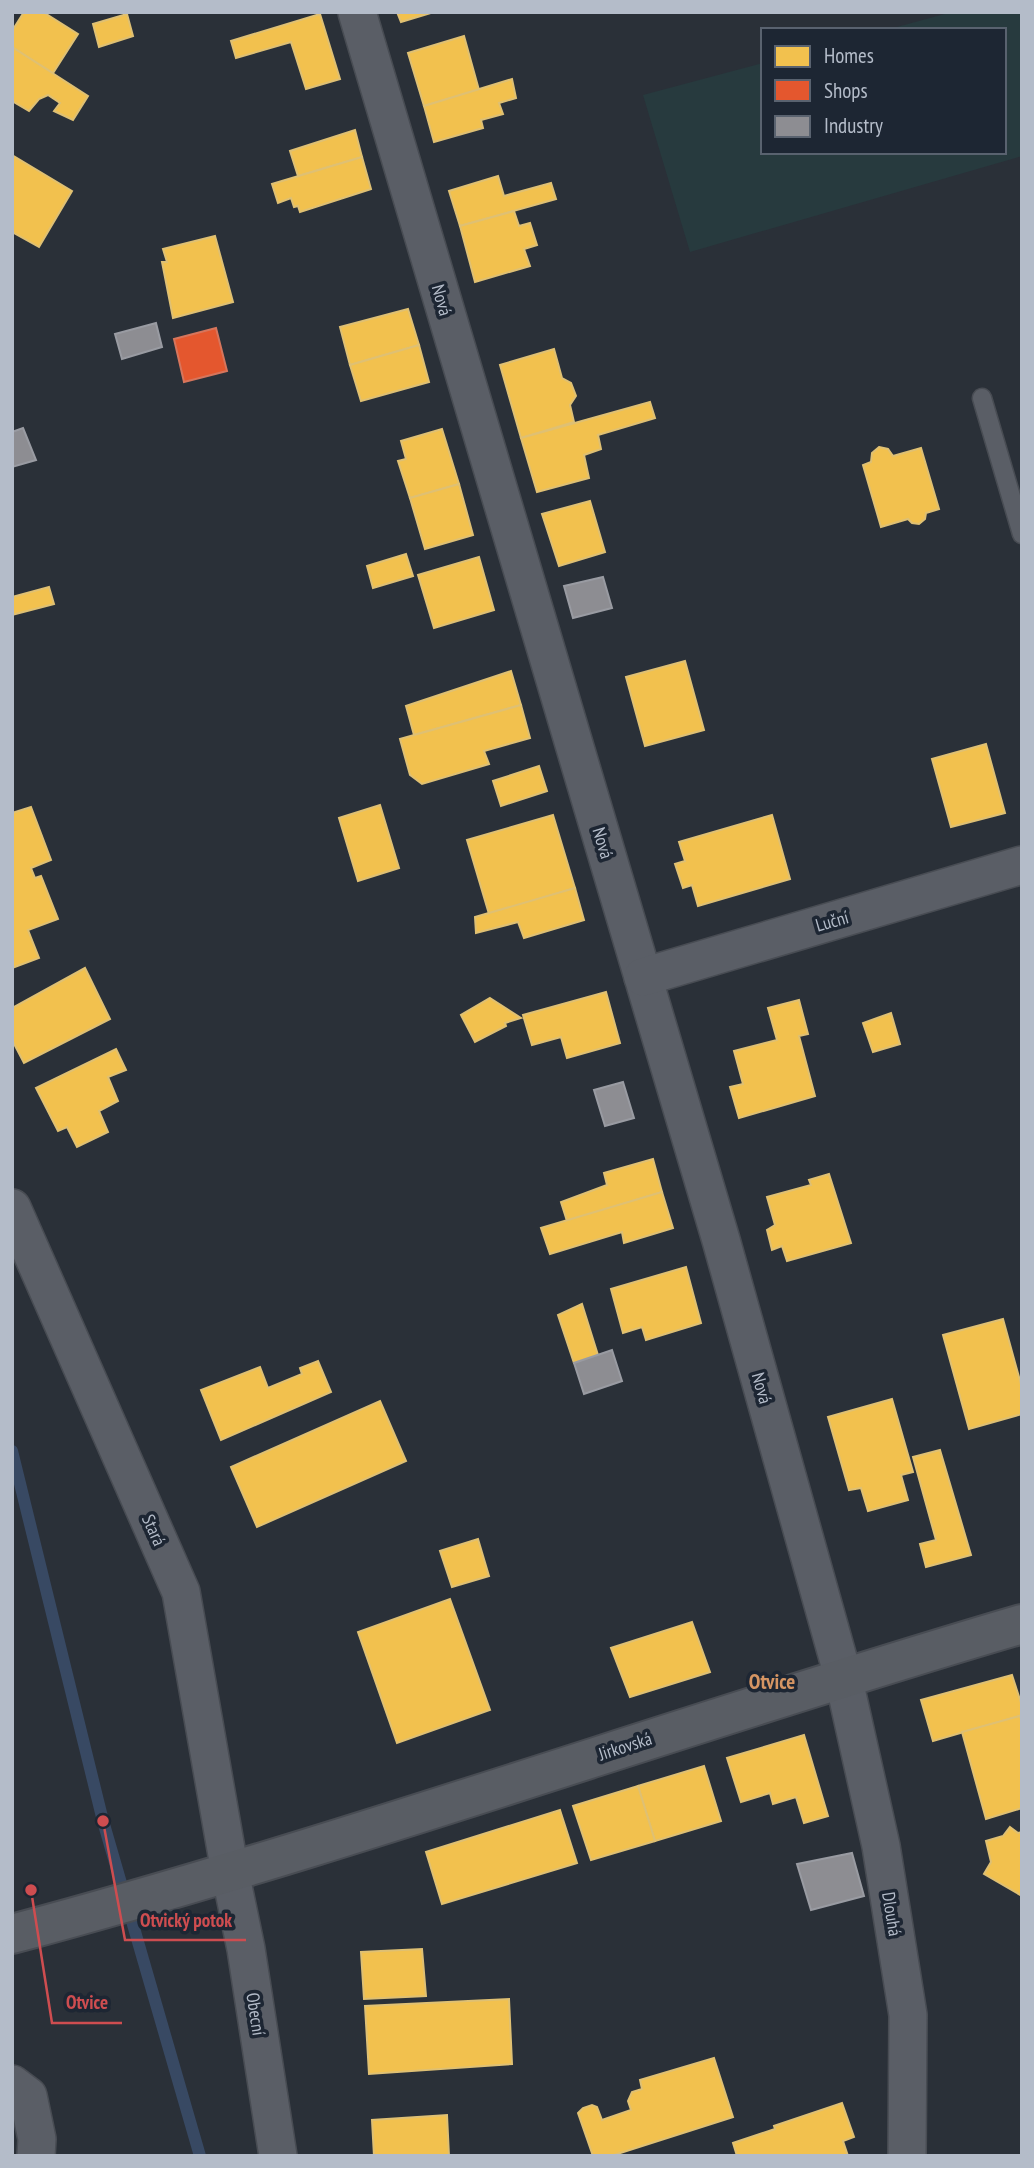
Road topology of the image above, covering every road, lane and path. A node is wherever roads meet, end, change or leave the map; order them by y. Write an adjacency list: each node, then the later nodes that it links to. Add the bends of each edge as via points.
1 (357, 12): 5 (street, Nová)
2 (982, 398): 3 (lane)
3 (1022, 534)
4 (1022, 866): 5 (street, Luční)
5 (643, 976): 8 (street, Nová)
6 (12, 1208): 9 (street, Stará, via 181,1592)
7 (1022, 1624): 8 (main road, Jirkovská)
8 (843, 1676): 9 (main road, Jirkovská); 14 (street, Dlouhá, via 881,1846 908,2015)
9 (230, 1872): 10 (main road, Jirkovská); 13 (street, Obecní)
10 (12, 1934)
11 (12, 2084): 12 (street, via 28,2095)
12 (36, 2156)
13 (278, 2156)
14 (907, 2156)

